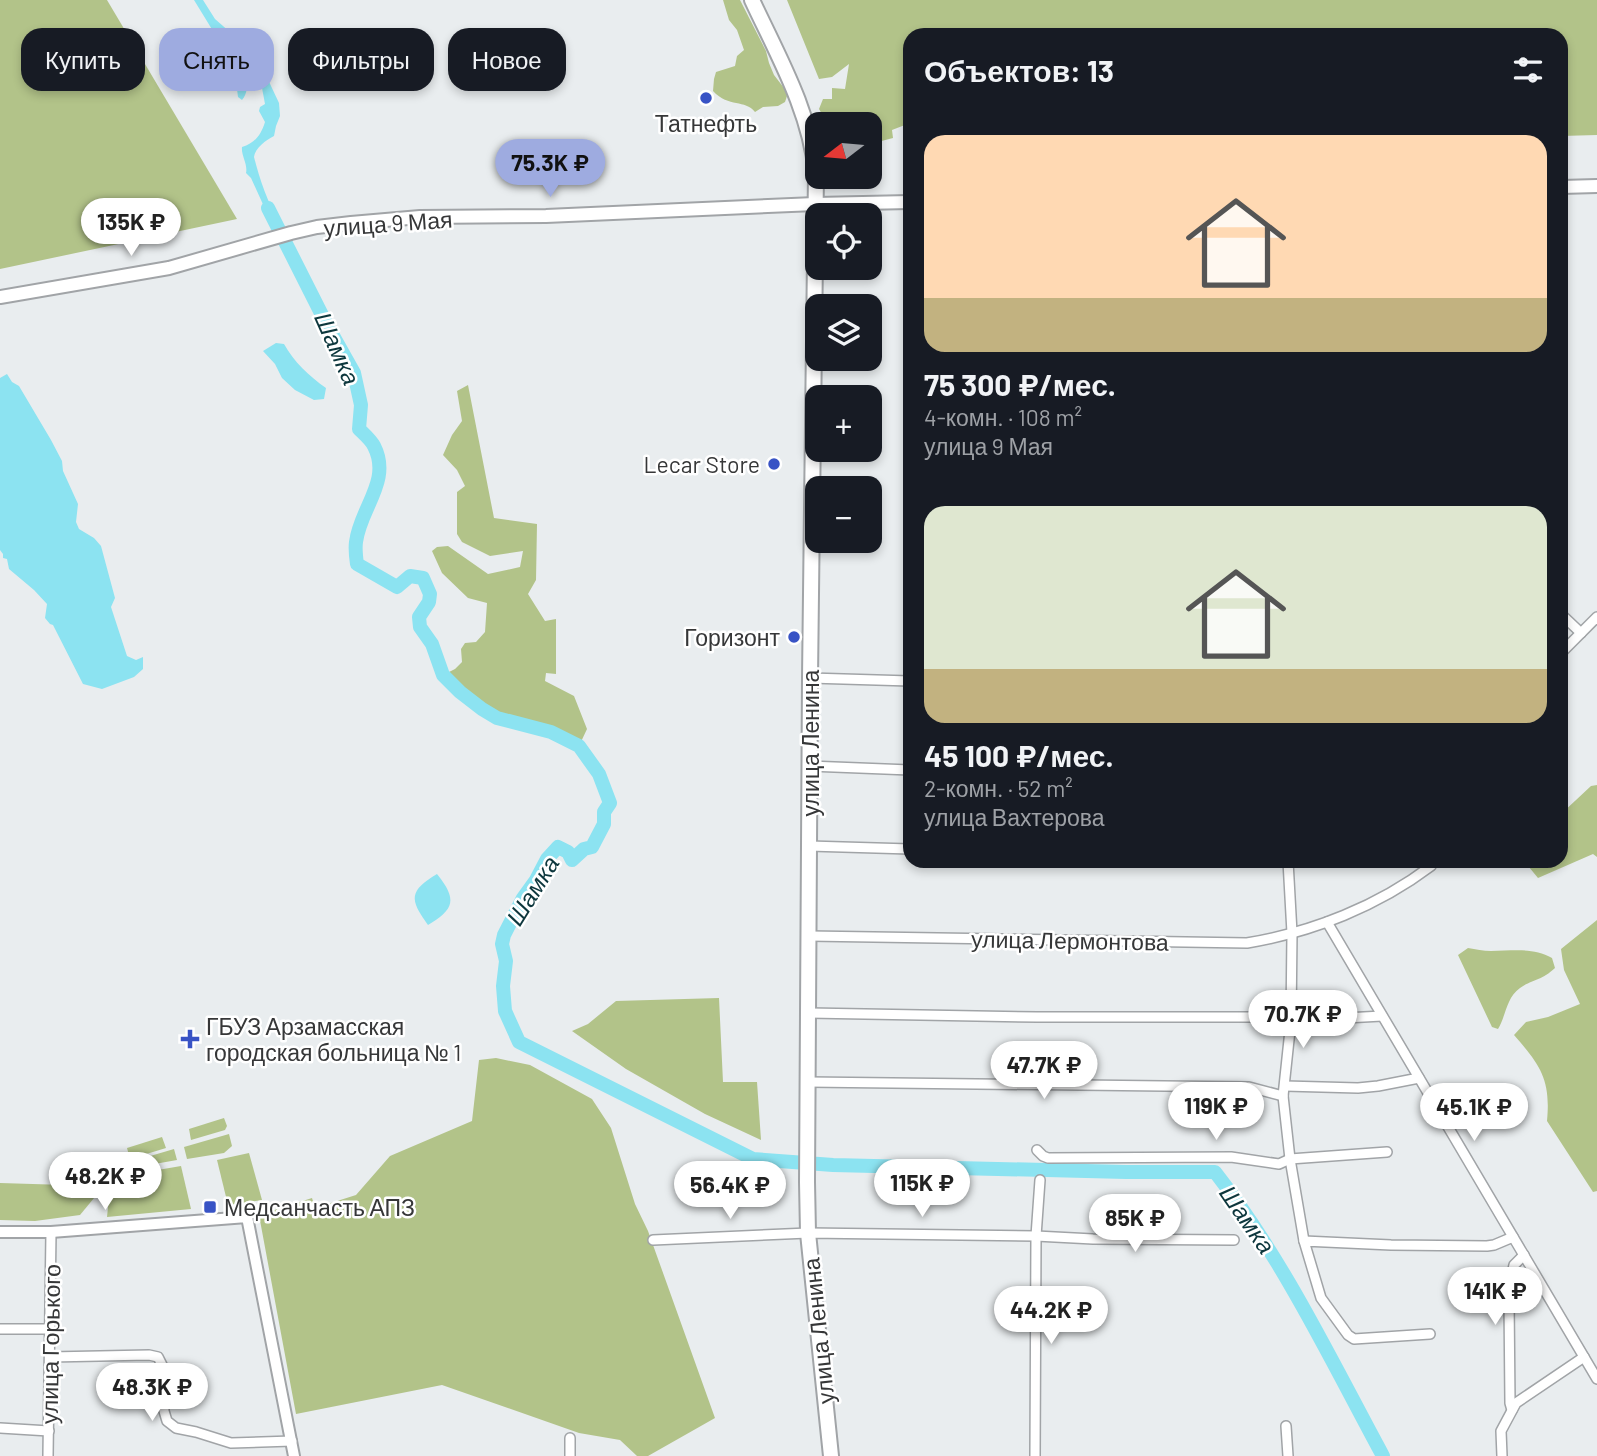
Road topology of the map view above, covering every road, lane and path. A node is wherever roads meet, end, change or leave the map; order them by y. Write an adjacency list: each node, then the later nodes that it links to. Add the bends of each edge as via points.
1 (752, 0): 5 (main road, улица Ленина, via 808,126 814,151)
2 (1597, 186): 3 (main road)
3 (1568, 187)
4 (903, 202): 6 (main road, улица 9 Мая)
5 (815, 203)
6 (862, 203)
7 (805, 204): 9 (main road, улица 9 Мая, via 351,223 291,233 169,268)
8 (814, 280): 14 (main road, улица Ленина)
9 (0, 297)
10 (1597, 617): 12 (street)
11 (1568, 621): 12 (street)
12 (1581, 633): 13 (street)
13 (1568, 646)
14 (810, 678): 15 (street); 16 (main road, улица Ленина)
15 (903, 681)
16 (809, 766): 17 (street); 18 (main road, улица Ленина)
17 (903, 770)
18 (809, 846): 19 (street); 24 (main road, улица Ленина)
19 (903, 849)
20 (1288, 868): 23 (street)
21 (1428, 868): 22 (street, улица Лермонтова, via 1396,890)
22 (1327, 922): 23 (street, улица Лермонтова); 26 (street)
23 (1292, 933): 24 (street, улица Лермонтова, via 1247,943); 27 (street)
24 (809, 936): 25 (main road, улица Ленина)
25 (809, 1013): 27 (street, via 1261,1017); 29 (main road, улица Ленина)
26 (1382, 1016): 27 (street); 28 (street)
27 (1291, 1021): 30 (street)
28 (1419, 1078): 30 (street, via 1358,1088); 39 (street)
29 (808, 1082): 30 (street); 37 (main road, улица Ленина)
30 (1284, 1091): 33 (street)
31 (1387, 1152): 33 (street)
32 (1041, 1156): 33 (street, via 1231,1157 1279,1164)
33 (1290, 1159): 42 (street)
34 (1040, 1180): 38 (street)
35 (0, 1231): 36 (street)
36 (51, 1232): 45 (street, улица Горького); 55 (street, via 247,1217)
37 (808, 1233): 38 (street); 40 (street); 59 (main road, улица Ленина)
38 (1036, 1236): 41 (street); 60 (street)
39 (1513, 1237): 42 (street, via 1487,1246); 43 (street)
40 (653, 1240)
41 (1234, 1240)
42 (1304, 1241): 46 (street, via 1321,1298 1348,1335 1354,1339)
43 (1524, 1255): 48 (street); 50 (street, via 1514,1265 1509,1300)
44 (0, 1329): 45 (street)
45 (50, 1329): 47 (street, улица Горького)
46 (1430, 1334)
47 (50, 1357): 53 (street, улица Горького); 55 (street, via 158,1357 164,1411 176,1429 231,1443)
48 (1584, 1357): 49 (street); 50 (street)
49 (1597, 1378)
50 (1512, 1410): 62 (street, via 1501,1431)
51 (1286, 1426): 61 (street)
52 (0, 1428): 53 (street)
53 (49, 1432): 56 (street, улица Горького)
54 (570, 1438): 58 (street)
55 (292, 1441): 57 (street)
56 (48, 1456)
57 (294, 1456)
58 (570, 1456)
59 (831, 1456)
60 (1035, 1456)
61 (1288, 1456)
62 (1502, 1456)

